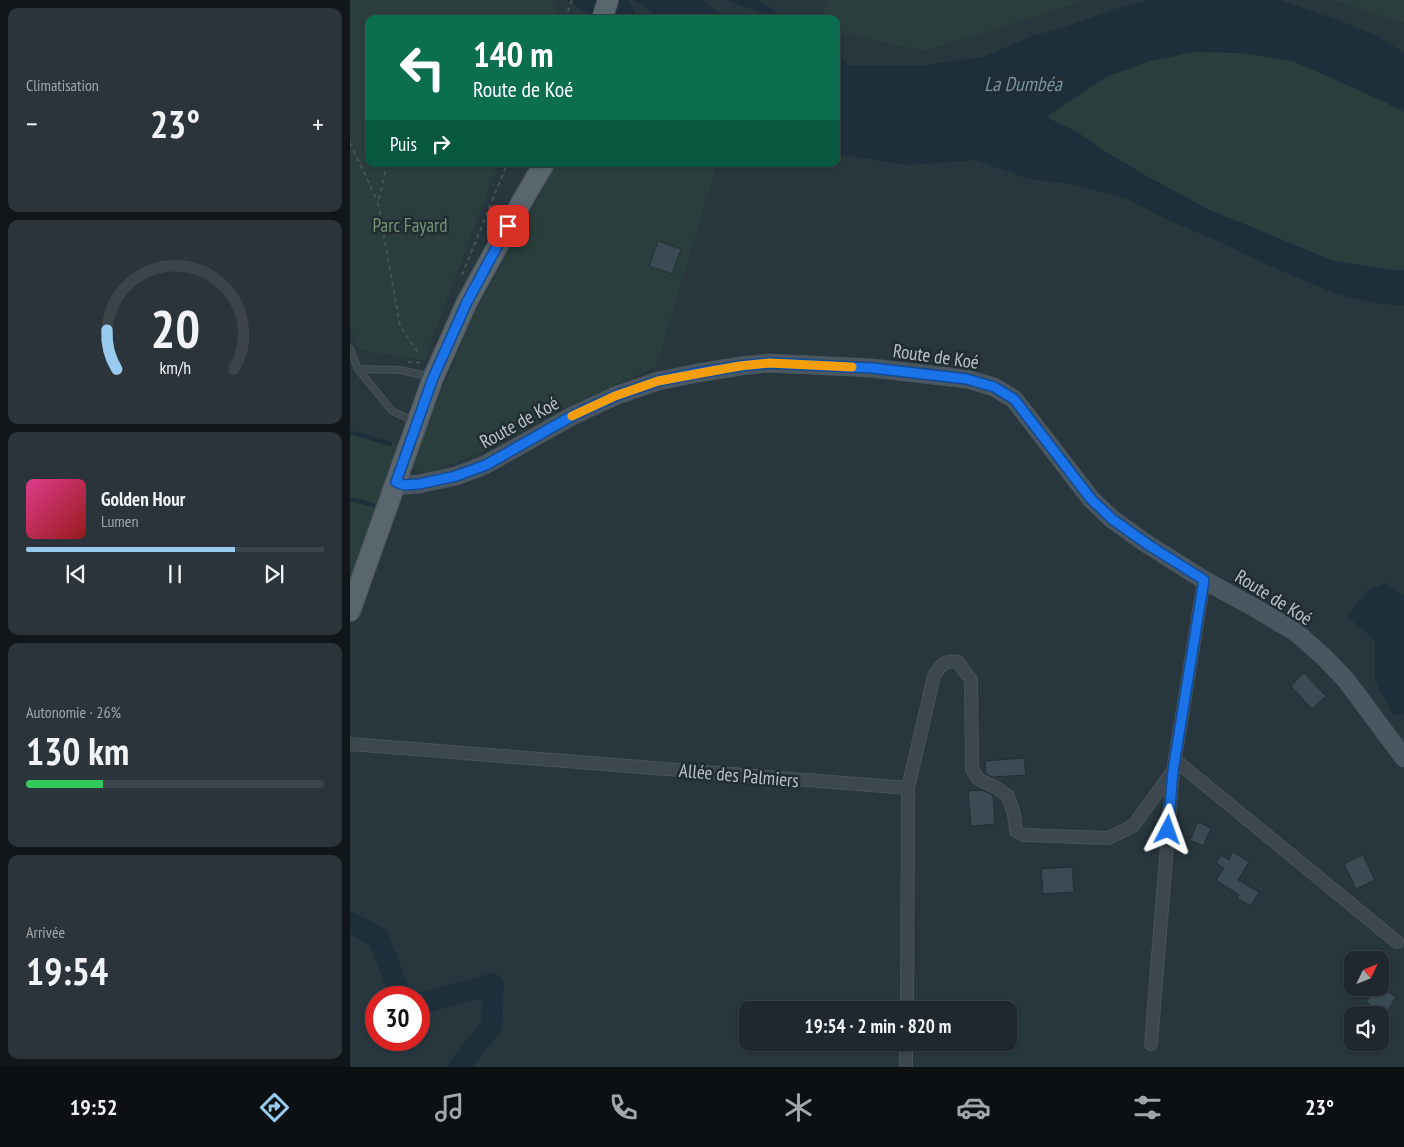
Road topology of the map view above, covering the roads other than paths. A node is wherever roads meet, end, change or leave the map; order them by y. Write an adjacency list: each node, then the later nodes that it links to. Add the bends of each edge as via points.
1 (608, 0): 2 (main road)
2 (603, 15)
3 (542, 167): 6 (main road)
4 (350, 349): 5 (lane)
5 (358, 369): 6 (lane); 7 (lane, via 392,411)
6 (430, 369): 7 (main road)
7 (417, 423): 8 (main road)
8 (396, 482): 9 (street, Route de Koé, via 419,484 456,476 486,465 572,416 615,396 658,381 698,373 769,363 872,368 967,379 994,387 1014,399 1091,499 1112,519); 10 (main road)
9 (1204, 580): 12 (street, Route de Koé, via 1297,634 1326,658); 13 (street)
10 (350, 611)
11 (350, 744): 14 (street, Allée des Palmiers)
12 (1404, 758)
13 (1174, 766): 14 (street, via 1132,826 1108,838 1024,835 1016,831 1008,796 978,779 972,769 971,680 958,662 949,661 940,666 934,676); 15 (street); 17 (street)
14 (908, 788): 16 (street)
15 (1398, 942)
16 (907, 1001)
17 (1151, 1044)
18 (906, 1051): 19 (street)
19 (906, 1067)

